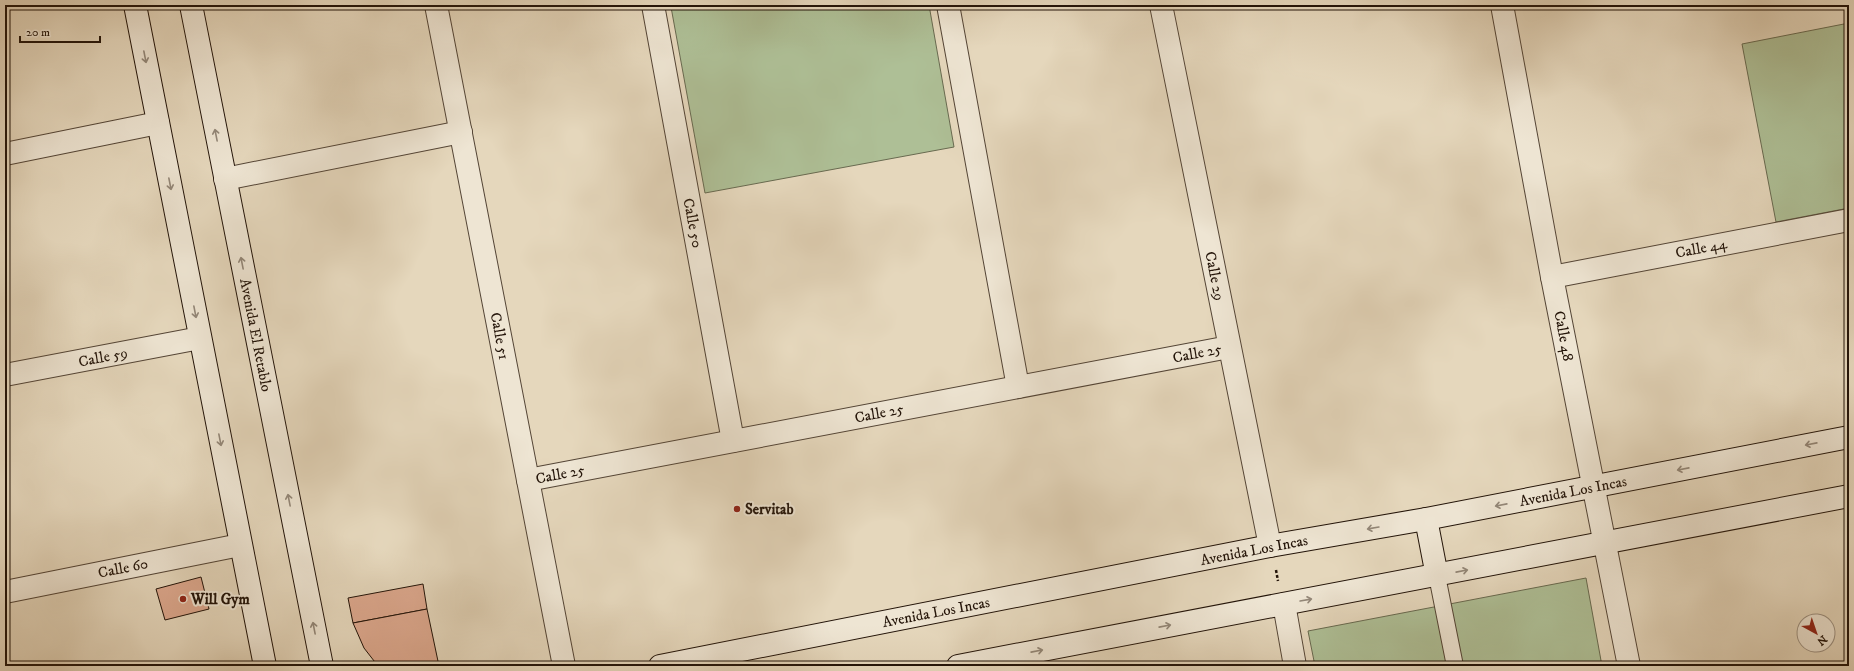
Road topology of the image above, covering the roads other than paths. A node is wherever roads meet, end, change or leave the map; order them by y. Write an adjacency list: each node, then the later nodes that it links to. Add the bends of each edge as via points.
1 (135, 5): 8 (street, one-way to 8)
2 (190, 5): 11 (street, Avenida El Retablo, one-way to 2)
3 (436, 5): 9 (street, Calle 51)
4 (653, 5): 19 (street, Calle 50)
5 (948, 5): 17 (street)
6 (1161, 5): 15 (street, Calle 29)
7 (1502, 5): 13 (street, Calle 48)
8 (158, 123): 10 (street); 14 (street, one-way to 14)
9 (461, 132): 11 (street); 20 (street, Calle 51)
10 (5, 154)
11 (225, 180): 32 (street, Avenida El Retablo, one-way to 11)
12 (1849, 220): 13 (street, Calle 44)
13 (1552, 277): 21 (street, Calle 48)
14 (200, 338): 16 (street, Calle 59); 25 (street, one-way to 25)
15 (1229, 347): 17 (street, Calle 25); 26 (street, Calle 29)
16 (5, 375)
17 (1018, 387): 19 (street, Calle 25)
18 (1849, 437): 21 (street, Avenida Los Incas, one-way to 21)
19 (734, 441): 20 (street, Calle 25)
20 (528, 480): 33 (street, Calle 51)
21 (1594, 486): 23 (street, Avenida Los Incas, one-way to 23); 24 (street, Calle 48)
22 (1849, 496): 24 (street)
23 (1426, 519): 26 (street, Avenida Los Incas, one-way to 26); 27 (street)
24 (1605, 543): 27 (street, one-way to 24); 38 (street, Calle 48)
25 (240, 545): 28 (street, Calle 60); 31 (street)
26 (1270, 546): 30 (street, Avenida Los Incas)
27 (1437, 576): 29 (street, one-way to 27); 37 (lane)
28 (5, 592)
29 (1284, 604): 35 (street, one-way to 29); 36 (street)
30 (697, 663): 34 (street, Avenida Los Incas)
31 (265, 666)
32 (322, 666)
33 (564, 666)
34 (660, 666)
35 (958, 666)
36 (1295, 666)
37 (1455, 666)
38 (1629, 666)

